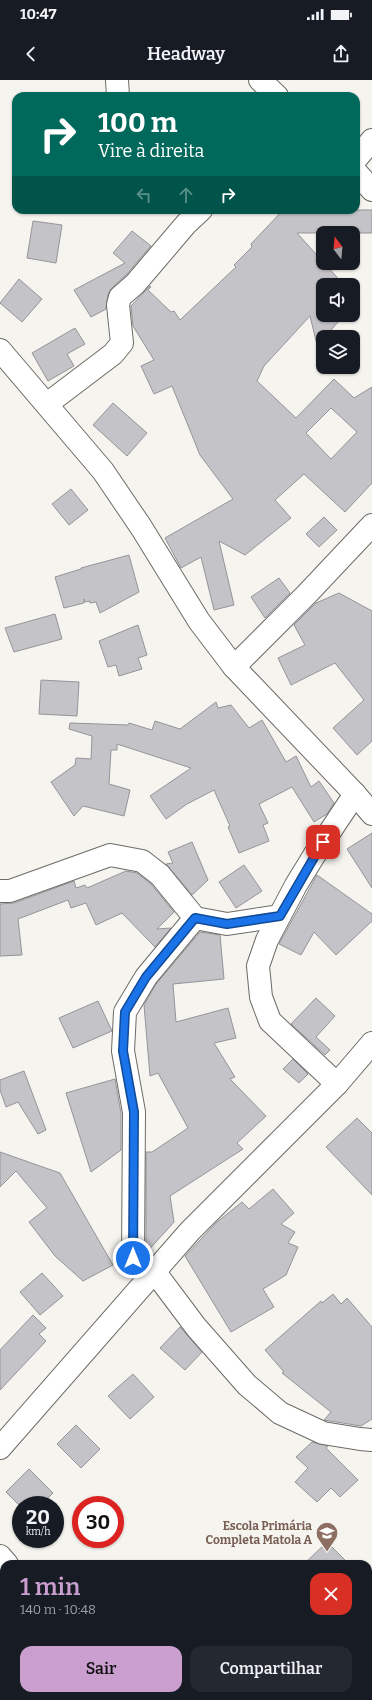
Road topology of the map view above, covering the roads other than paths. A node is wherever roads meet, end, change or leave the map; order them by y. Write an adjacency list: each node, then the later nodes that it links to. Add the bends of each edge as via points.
1 (117, 80): 3 (street)
2 (260, 80): 4 (street)
3 (118, 92)
4 (273, 92)
5 (372, 140): 6 (street)
6 (360, 154)
7 (360, 176): 8 (street)
8 (372, 190)
9 (197, 214): 11 (street, via 135,284 120,297 118,305 122,343 113,354)
10 (0, 350): 11 (street)
11 (47, 404): 13 (street, via 103,471 141,527 198,621)
12 (372, 525): 13 (street)
13 (234, 667): 14 (street)
14 (356, 794): 15 (street); 17 (street, via 315,854)
15 (372, 814)
16 (0, 892): 18 (street, via 10,891 110,855 142,861 160,875)
17 (280, 916): 18 (street, via 227,924); 20 (street, via 267,940 258,966 261,997 270,1021)
18 (195, 918): 21 (street, via 146,977 125,1012 123,1051 134,1112)
19 (372, 1043): 20 (street)
20 (337, 1084): 22 (street, via 190,1231)
21 (133, 1258)
22 (154, 1271): 23 (street, via 196,1327 247,1385 280,1413 323,1433); 24 (street)
23 (372, 1440)
24 (0, 1448)

